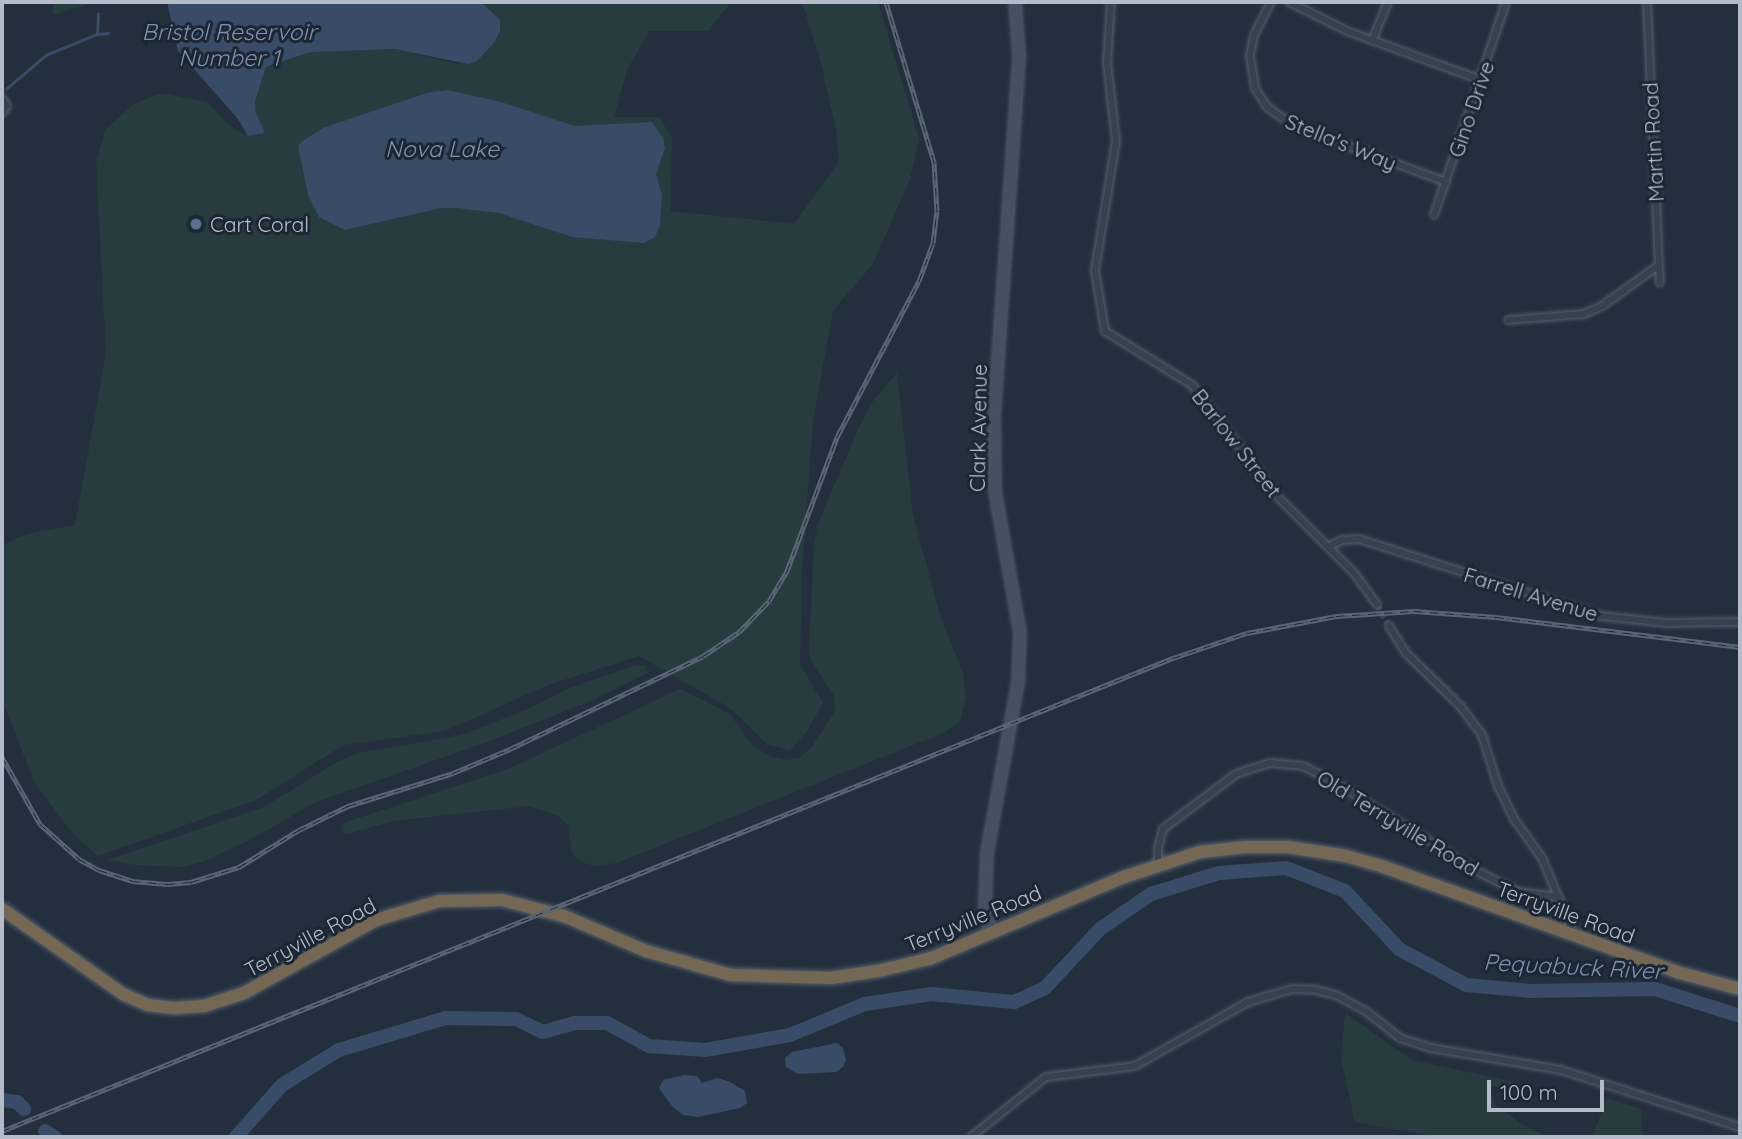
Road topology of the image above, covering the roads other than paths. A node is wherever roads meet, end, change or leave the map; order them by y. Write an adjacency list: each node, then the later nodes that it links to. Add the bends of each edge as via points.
1 (1014, 2): 24 (main road, Clark Avenue, via 1019,55 994,428 995,491 1020,633 1018,683 985,875)
2 (1111, 2): 17 (street, Barlow Street, via 1107,62 1116,141 1095,271 1105,331 1192,385 1278,497)
3 (1271, 2): 12 (street, Stella's Way, via 1254,35 1250,56 1255,88 1267,107 1298,128)
4 (1289, 2): 8 (street)
5 (1388, 2): 8 (street)
6 (1506, 2): 9 (street, Gino Drive)
7 (1647, 2): 14 (street, Martin Road)
8 (1372, 41): 9 (street)
9 (1481, 80): 12 (street, Gino Drive)
10 (2, 98): 11 (street, via 7,106)
11 (2, 113)
12 (1446, 182): 13 (street, Gino Drive)
13 (1434, 215)
14 (1659, 265): 15 (street, Martin Road); 16 (street, via 1584,314)
15 (1660, 283)
16 (1508, 320)
17 (1328, 547): 18 (street, Barlow Street); 19 (street, Farrell Avenue, via 1359,539 1609,617 1680,624)
18 (1377, 605)
19 (1740, 622)
20 (1389, 626): 22 (street, via 1406,653 1478,728 1498,786 1514,819 1542,858)
21 (1158, 864): 22 (street, Old Terryville Road, via 1163,829 1236,774 1270,763 1303,766 1331,780 1517,892); 24 (highway, Terryville Road); 25 (highway, Terryville Road, via 1200,852 1246,847 1318,850 1384,867)
22 (1559, 897): 25 (street)
23 (2, 909): 24 (highway, Terryville Road, via 123,994 174,1008 204,1006 244,993 376,920 439,901 502,900 564,916 658,955 730,975 781,979 883,970)
24 (991, 934)
25 (1573, 935): 26 (highway, Terryville Road)
26 (1740, 989)
27 (1740, 1127): 28 (street, via 1561,1070 1431,1048 1400,1038 1338,996 1292,989 1248,1002 1135,1066 1046,1077)
28 (971, 1137)

